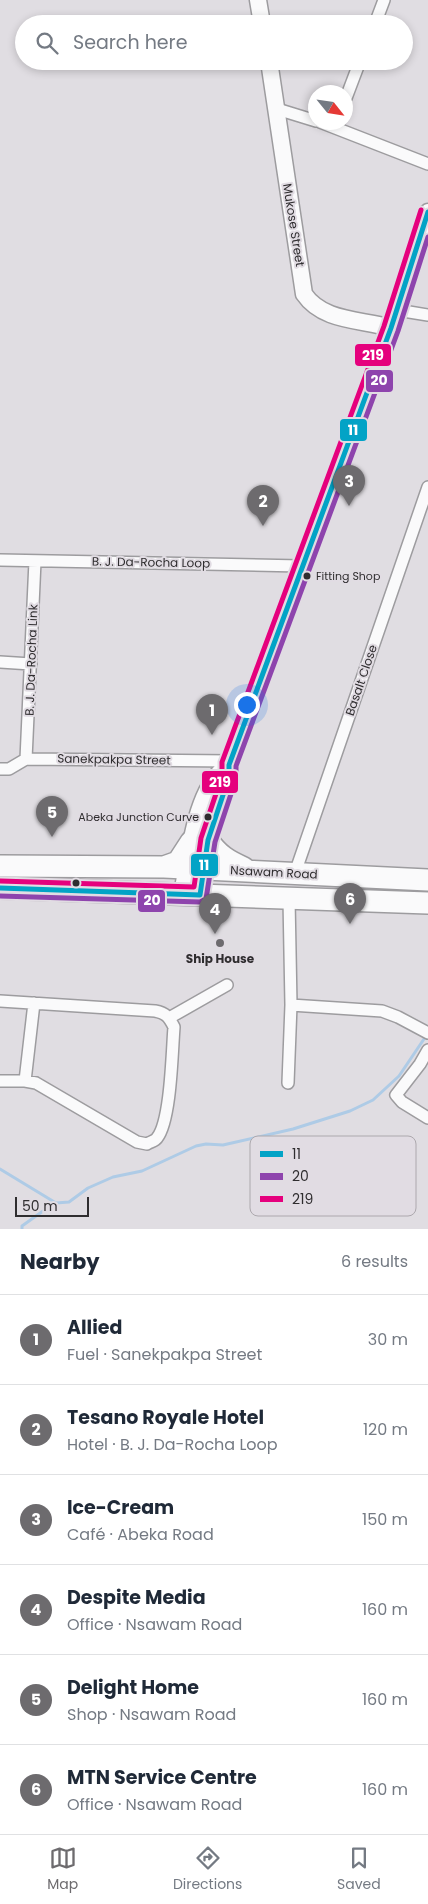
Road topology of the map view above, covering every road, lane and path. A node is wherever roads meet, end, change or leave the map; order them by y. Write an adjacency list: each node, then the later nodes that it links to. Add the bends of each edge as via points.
1 (258, 0): 3 (street)
2 (384, 0): 4 (street)
3 (260, 15)
4 (378, 15)
5 (270, 70): 8 (street, Mukose Street)
6 (357, 70): 7 (street)
7 (351, 85)
8 (277, 109): 9 (street); 15 (street, Mukose Street, via 304,294 312,306 324,312)
9 (308, 119)
10 (347, 130): 11 (street)
11 (428, 164)
12 (428, 212): 13 (street)
13 (397, 310): 14 (street); 15 (street)
14 (428, 315)
15 (391, 328): 19 (street)
16 (428, 487): 30 (street, Basalt Close)
17 (0, 560): 18 (street, B. J. Da-Rocha Loop)
18 (35, 561): 19 (street, B. J. Da-Rocha Loop); 21 (street, B. J. Da-Rocha Link)
19 (301, 566): 23 (street)
20 (0, 662): 21 (street)
21 (31, 664): 22 (street, B. J. Da-Rocha Link)
22 (26, 758): 23 (street, Sanekpakpa Street); 24 (street, Sanekpakpa Street, via 9,769)
23 (230, 763): 25 (street, via 218,772 209,788)
24 (0, 769)
25 (200, 841): 27 (highway, via 178,862); 28 (street); 29 (highway, via 224,859)
26 (0, 866): 27 (highway, Nsawam Road)
27 (164, 867): 28 (highway, Nsawam Road)
28 (194, 869): 29 (highway, Nsawam Road); 33 (street)
29 (249, 870): 30 (highway, Nsawam Road)
30 (295, 873): 31 (highway, Nsawam Road)
31 (428, 880)
32 (0, 888): 33 (highway, Nsawam Road)
33 (191, 894): 34 (highway, Nsawam Road)
34 (290, 899): 35 (highway, Nsawam Road); 39 (street)
35 (428, 903)
36 (227, 985): 40 (street)
37 (0, 1002): 38 (street)
38 (34, 1003): 40 (street); 44 (street)
39 (291, 1005): 41 (street, via 382,1012); 45 (street)
40 (166, 1015): 44 (street, via 174,1027 168,1095 162,1129 156,1139 147,1144 137,1142 36,1084)
41 (428, 1033)
42 (428, 1050): 46 (street, via 396,1094 402,1102)
43 (0, 1081): 44 (street)
44 (25, 1081)
45 (288, 1083)
46 (428, 1118)

